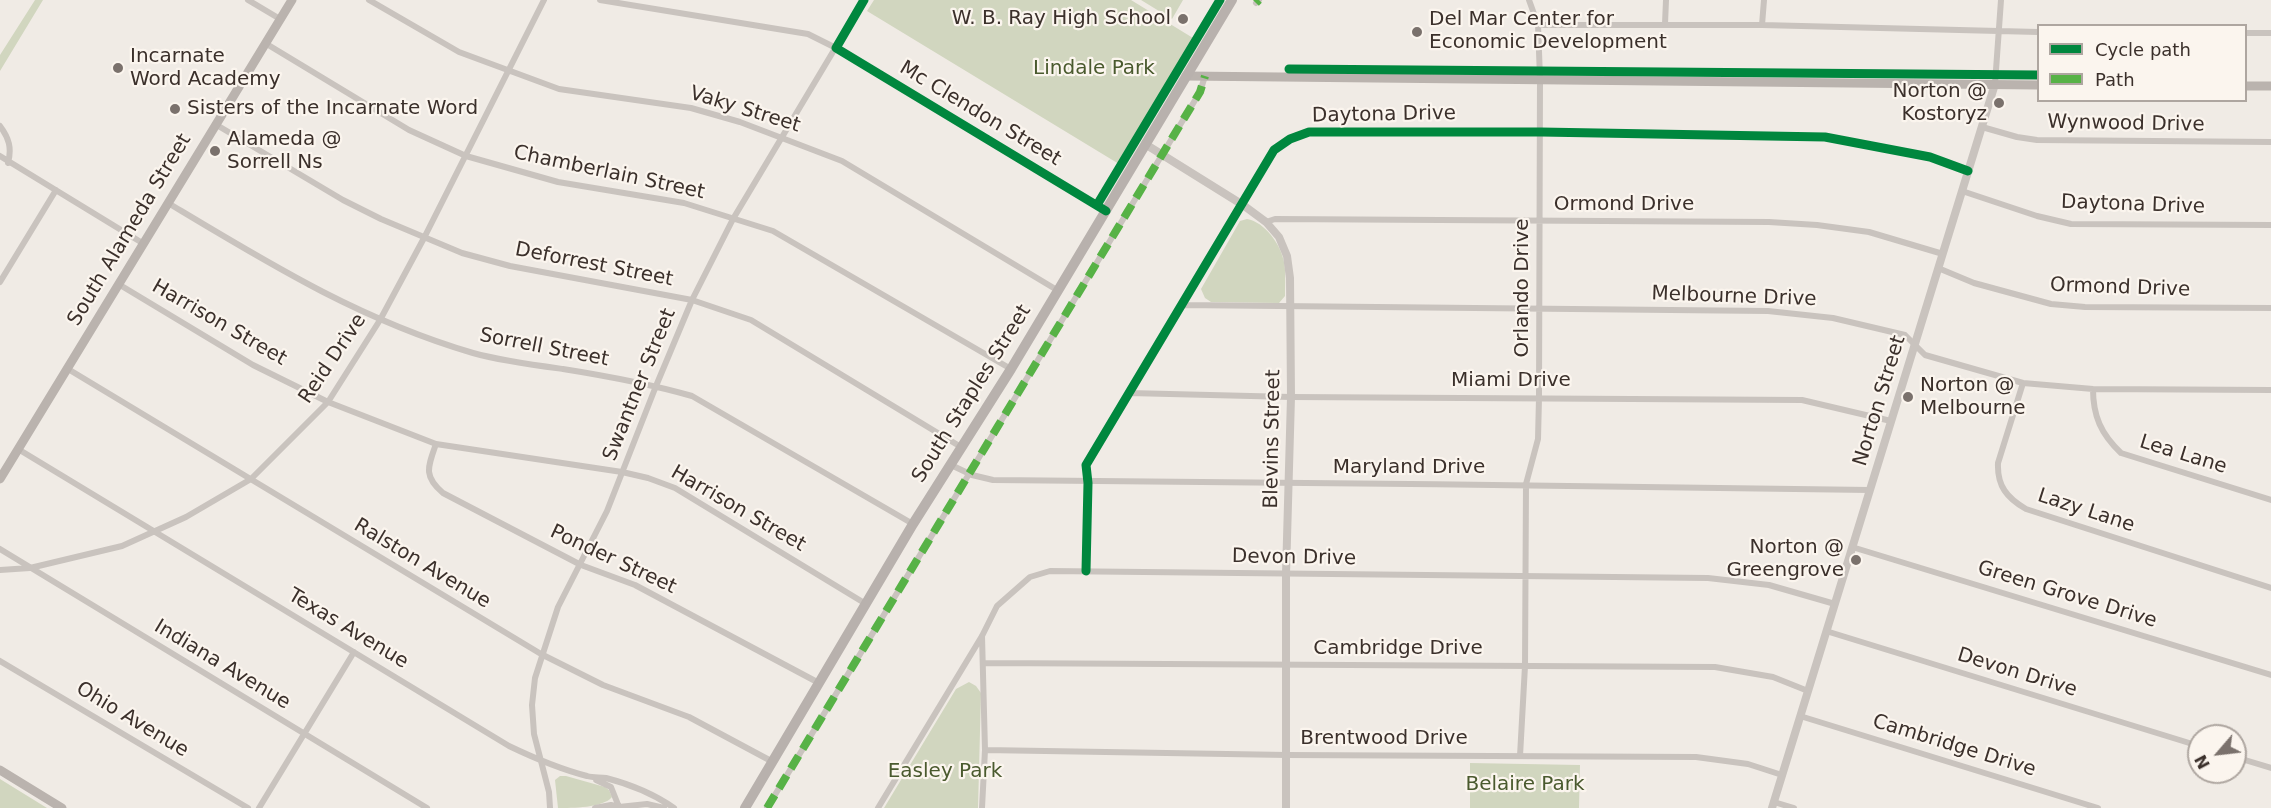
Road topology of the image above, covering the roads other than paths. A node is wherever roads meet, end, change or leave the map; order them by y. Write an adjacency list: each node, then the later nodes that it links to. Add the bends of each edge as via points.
1 (248, 0): 12 (street)
2 (292, 0): 12 (main road, South Alameda Street)
3 (369, 0): 22 (street, Vaky Street, via 459,52)
4 (544, 0): 22 (street, Reid Drive)
5 (600, 0): 21 (street, Mc Clendon Street, via 808,34)
6 (864, 0): 21 (street, Swantner Street)
7 (1232, 0): 23 (main road, South Staples Street)
8 (1529, 0): 15 (street, Orlando Drive)
9 (1666, 0): 13 (street)
10 (1764, 0): 14 (street)
11 (2001, 0): 16 (street, Norton Street)
12 (280, 19): 20 (main road, South Alameda Street)
13 (1665, 24): 14 (street); 15 (street)
14 (1762, 25): 16 (street)
15 (1538, 26): 25 (street, Orlando Drive)
16 (2000, 32): 17 (street); 26 (street, Norton Street)
17 (2037, 32)
18 (2247, 33): 19 (street)
19 (2271, 33)
20 (265, 43): 30 (main road, South Alameda Street); 39 (street, Chamberlain Street, via 409,130)
21 (836, 48): 34 (street, Swantner Street); 46 (street, Mc Clendon Street)
22 (509, 71): 34 (street, Vaky Street, via 559,89 691,108); 39 (street, Reid Drive)
23 (1186, 76): 24 (main road); 36 (main road, South Staples Street)
24 (1205, 76): 25 (main road); 37 (street, via 1200,92)
25 (1540, 78): 26 (main road); 33 (street, Orlando Drive)
26 (1995, 84): 27 (main road); 32 (street, Norton Street)
27 (2037, 85)
28 (2247, 86): 29 (main road)
29 (2271, 86)
30 (215, 124): 44 (main road, South Alameda Street); 51 (street, Deforrest Street, via 343,200)
31 (0, 126): 40 (street, via 10,144)
32 (1982, 127): 35 (street, Wynwood Drive, via 2037,140); 41 (street, Norton Street)
33 (1541, 132): 41 (street, Daytona Drive, via 1825,137 1930,157); 45 (street, Daytona Drive, via 1310,132 1274,150); 49 (street, Orlando Drive)
34 (781, 137): 47 (street, Swantner Street); 57 (street, Vaky Street, via 842,161)
35 (2271, 142)
36 (1145, 144): 37 (street, Blevins Street); 46 (main road, South Staples Street)
37 (1162, 155): 45 (street, Blevins Street); 82 (street)
38 (0, 156): 40 (street)
39 (466, 156): 47 (street, Chamberlain Street, via 558,182 684,202); 51 (street, Reid Drive)
40 (8, 163): 42 (street)
41 (1968, 171): 43 (street, Norton Street)
42 (56, 190): 52 (street); 55 (street)
43 (1962, 191): 50 (street, Daytona Drive, via 2070,224); 53 (street, Norton Street)
44 (168, 203): 52 (main road, South Alameda Street); 63 (street, Sorrell Street, via 274,267)
45 (1243, 205): 48 (street, Blevins Street); 59 (street, Daytona Drive)
46 (1106, 211): 57 (main road, South Staples Street)
47 (733, 219): 58 (street, Swantner Street); 66 (street, Chamberlain Street, via 773,231)
48 (1266, 222): 49 (street, Ormond Drive, via 1275,219); 60 (street, Blevins Street, via 1279,237 1287,256)
49 (1539, 222): 53 (street, Ormond Drive, via 1817,225 1869,232); 62 (street, Orlando Drive)
50 (2271, 225)
51 (424, 238): 58 (street, Deforrest Street, via 462,254 510,266); 63 (street, Reid Drive)
52 (144, 244): 56 (main road, South Alameda Street)
53 (1943, 254): 54 (street, Norton Street)
54 (1938, 268): 61 (street, Ormond Drive, via 1974,283 2050,304 2085,308); 64 (street, Norton Street)
55 (0, 282)
56 (120, 285): 65 (main road, South Alameda Street); 74 (street, Harrison Street, via 253,365)
57 (1057, 290): 66 (main road, South Staples Street)
58 (692, 300): 68 (street, Swantner Street); 77 (street, Deforrest Street, via 751,320)
59 (1181, 305): 60 (street, Melbourne Drive); 71 (street, Daytona Drive)
60 (1290, 305): 62 (street, Melbourne Drive); 72 (street, Blevins Street)
61 (2271, 308)
62 (1540, 309): 64 (street, Melbourne Drive, via 1767,311 1865,324 1905,334); 73 (street, Orlando Drive)
63 (380, 320): 68 (street, Sorrell Street, via 474,353); 74 (street, Reid Drive)
64 (1915, 343): 67 (street, Melbourne Drive, via 1925,355); 75 (street, Norton Street)
65 (68, 369): 78 (main road, South Alameda Street); 84 (street, Ralston Avenue)
66 (1011, 369): 77 (main road, South Staples Street)
67 (2024, 383): 69 (street, Melbourne Drive); 100 (street, Lazy Lane, via 1998,464 1997,477 2011,500 2026,509)
68 (656, 386): 81 (street, Swantner Street); 90 (street, Sorrell Street, via 692,396 721,411)
69 (2093, 389): 70 (street, Melbourne Drive); 89 (street, Lea Lane, via 2098,424 2121,453)
70 (2271, 390)
71 (1129, 393): 72 (street, Miami Drive); 85 (street, Daytona Drive, via 1086,465)
72 (1291, 397): 73 (street, Miami Drive); 86 (street, Blevins Street)
73 (1539, 398): 75 (street, Miami Drive, via 1802,400); 87 (street, Orlando Drive, via 1538,439)
74 (328, 402): 76 (street, Harrison Street); 84 (street, Reid Drive)
75 (1891, 421): 88 (street, Norton Street)
76 (436, 444): 81 (street, Harrison Street); 94 (street, Ponder Street, via 429,472 432,483 443,493)
77 (961, 447): 79 (main road, South Staples Street)
78 (18, 449): 80 (main road, South Alameda Street); 91 (street, Texas Avenue)
79 (951, 465): 82 (street, Maryland Drive); 90 (main road, South Staples Street)
80 (3, 468): 83 (main road, South Alameda Street)
81 (622, 472): 94 (street, Swantner Street); 101 (street, Harrison Street, via 675,488)
82 (969, 473): 85 (street, Maryland Drive, via 993,480); 138 (street)
83 (0, 479)
84 (251, 479): 91 (street, Reid Drive); 106 (street, Ralston Avenue)
85 (1088, 483): 86 (street, Maryland Drive); 97 (street, Daytona Drive)
86 (1289, 484): 87 (street, Maryland Drive); 98 (street, Blevins Street)
87 (1526, 484): 88 (street, Maryland Drive); 99 (street, Orlando Drive)
88 (1870, 490): 92 (street, Norton Street)
89 (2271, 500)
90 (914, 524): 101 (main road, South Staples Street)
91 (156, 532): 95 (street, Reid Drive, via 122,546); 105 (street, Texas Avenue)
92 (1852, 547): 102 (street, Norton Street); 111 (street, Green Grove Drive)
93 (0, 549): 95 (street, Indiana Avenue)
94 (580, 565): 106 (street, Swantner Street); 112 (street, Ponder Street, via 634,585)
95 (30, 568): 96 (street, Reid Drive); 115 (street, Indiana Avenue)
96 (0, 570)
97 (1086, 571): 98 (street, Devon Drive); 104 (street, Devon Drive, via 1050,571 1030,576 997,606)
98 (1286, 574): 99 (street, Devon Drive); 109 (street, Blevins Street)
99 (1526, 577): 102 (street, Devon Drive, via 1708,578 1769,585); 110 (street, Orlando Drive)
100 (2271, 588)
101 (866, 604): 112 (main road, South Staples Street)
102 (1835, 604): 103 (street, Norton Street)
103 (1826, 631): 113 (street, Norton Street); 116 (street, Devon Drive)
104 (982, 636): 108 (street); 139 (street, Devon Drive)
105 (354, 652): 115 (street); 120 (street, Texas Avenue, via 509,746)
106 (541, 654): 120 (street, Swantner Street, via 532,705); 122 (street, Ralston Avenue, via 603,684 689,717)
107 (0, 661): 130 (street, Ohio Avenue)
108 (984, 663): 109 (street, Cambridge Drive); 117 (street)
109 (1286, 664): 110 (street, Cambridge Drive); 118 (street, Blevins Street)
110 (1525, 666): 113 (street, Cambridge Drive, via 1715,667 1773,677); 119 (street, Orlando Drive)
111 (2271, 675)
112 (819, 682): 122 (main road, South Staples Street)
113 (1808, 691): 114 (street, Norton Street)
114 (1800, 716): 125 (street, Norton Street); 143 (street, Cambridge Drive)
115 (304, 733): 131 (street); 132 (street, Indiana Avenue)
116 (2187, 742)
117 (985, 750): 118 (street, Brentwood Drive); 140 (street)
118 (1287, 755): 119 (street, Brentwood Drive); 141 (street, Blevins Street)
119 (1520, 756): 125 (street, Brentwood Drive, via 1696,757 1749,765)
120 (540, 760): 126 (street, Texas Avenue); 133 (street, Swantner Street)
121 (2247, 761): 123 (street)
122 (773, 762): 137 (main road, South Staples Street)
123 (2271, 768)
124 (0, 770): 129 (main road)
125 (1782, 775): 127 (street, Norton Street)
126 (590, 777): 128 (street, via 611,787); 136 (street, Texas Avenue, via 634,787)
127 (1772, 805): 142 (street)
128 (619, 807): 134 (street); 135 (street, via 647,804)
129 (62, 808)
130 (248, 808)
131 (259, 808)
132 (427, 808)
133 (550, 808)
134 (595, 808)
135 (664, 808)
136 (674, 808)
137 (745, 808)
138 (767, 808)
139 (878, 808)
140 (982, 808)
141 (1286, 808)
142 (1794, 808)
143 (2098, 808)

